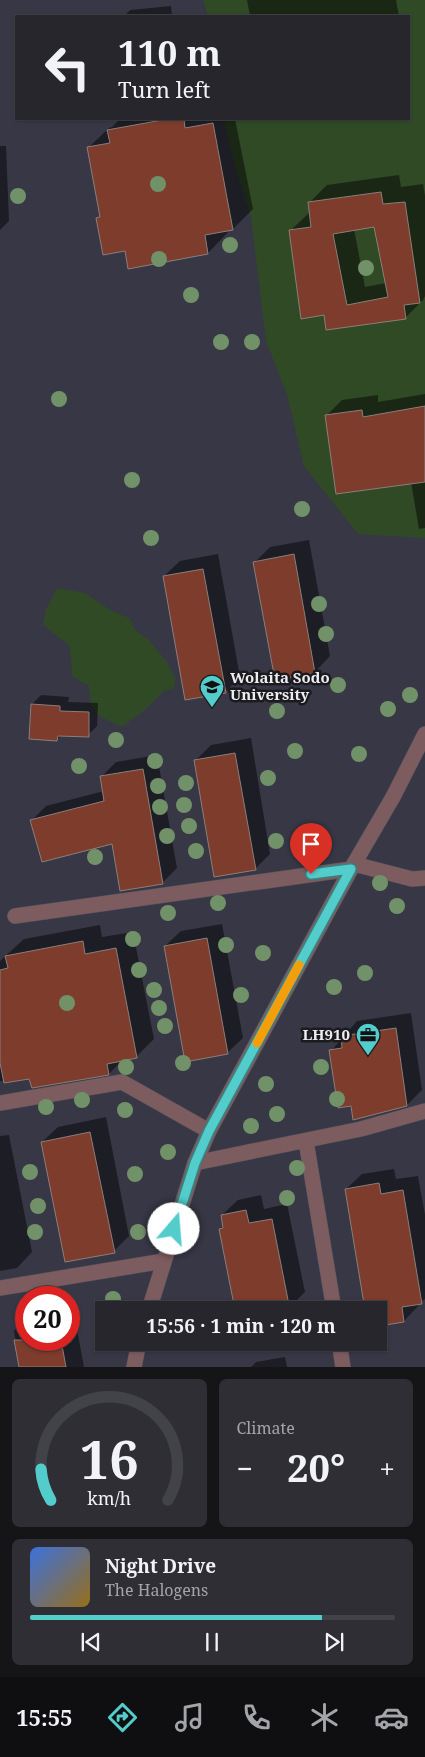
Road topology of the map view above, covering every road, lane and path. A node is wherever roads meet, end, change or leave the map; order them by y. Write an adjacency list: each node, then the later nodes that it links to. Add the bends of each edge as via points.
1 (425, 734): 2 (lane)
2 (352, 867): 3 (lane, via 412,879); 4 (lane); 7 (lane)
3 (425, 878)
4 (15, 916)
5 (0, 1103): 7 (lane, via 122,1082)
6 (425, 1111): 8 (lane, via 361,1130)
7 (209, 1131): 9 (lane)
8 (306, 1141): 9 (lane); 13 (lane)
9 (195, 1163): 10 (lane)
10 (164, 1260): 11 (lane); 12 (lane)
11 (0, 1288)
12 (152, 1301)
13 (333, 1301)
14 (137, 1351): 16 (lane)
15 (340, 1351): 17 (lane)
16 (134, 1367)
17 (343, 1367)

